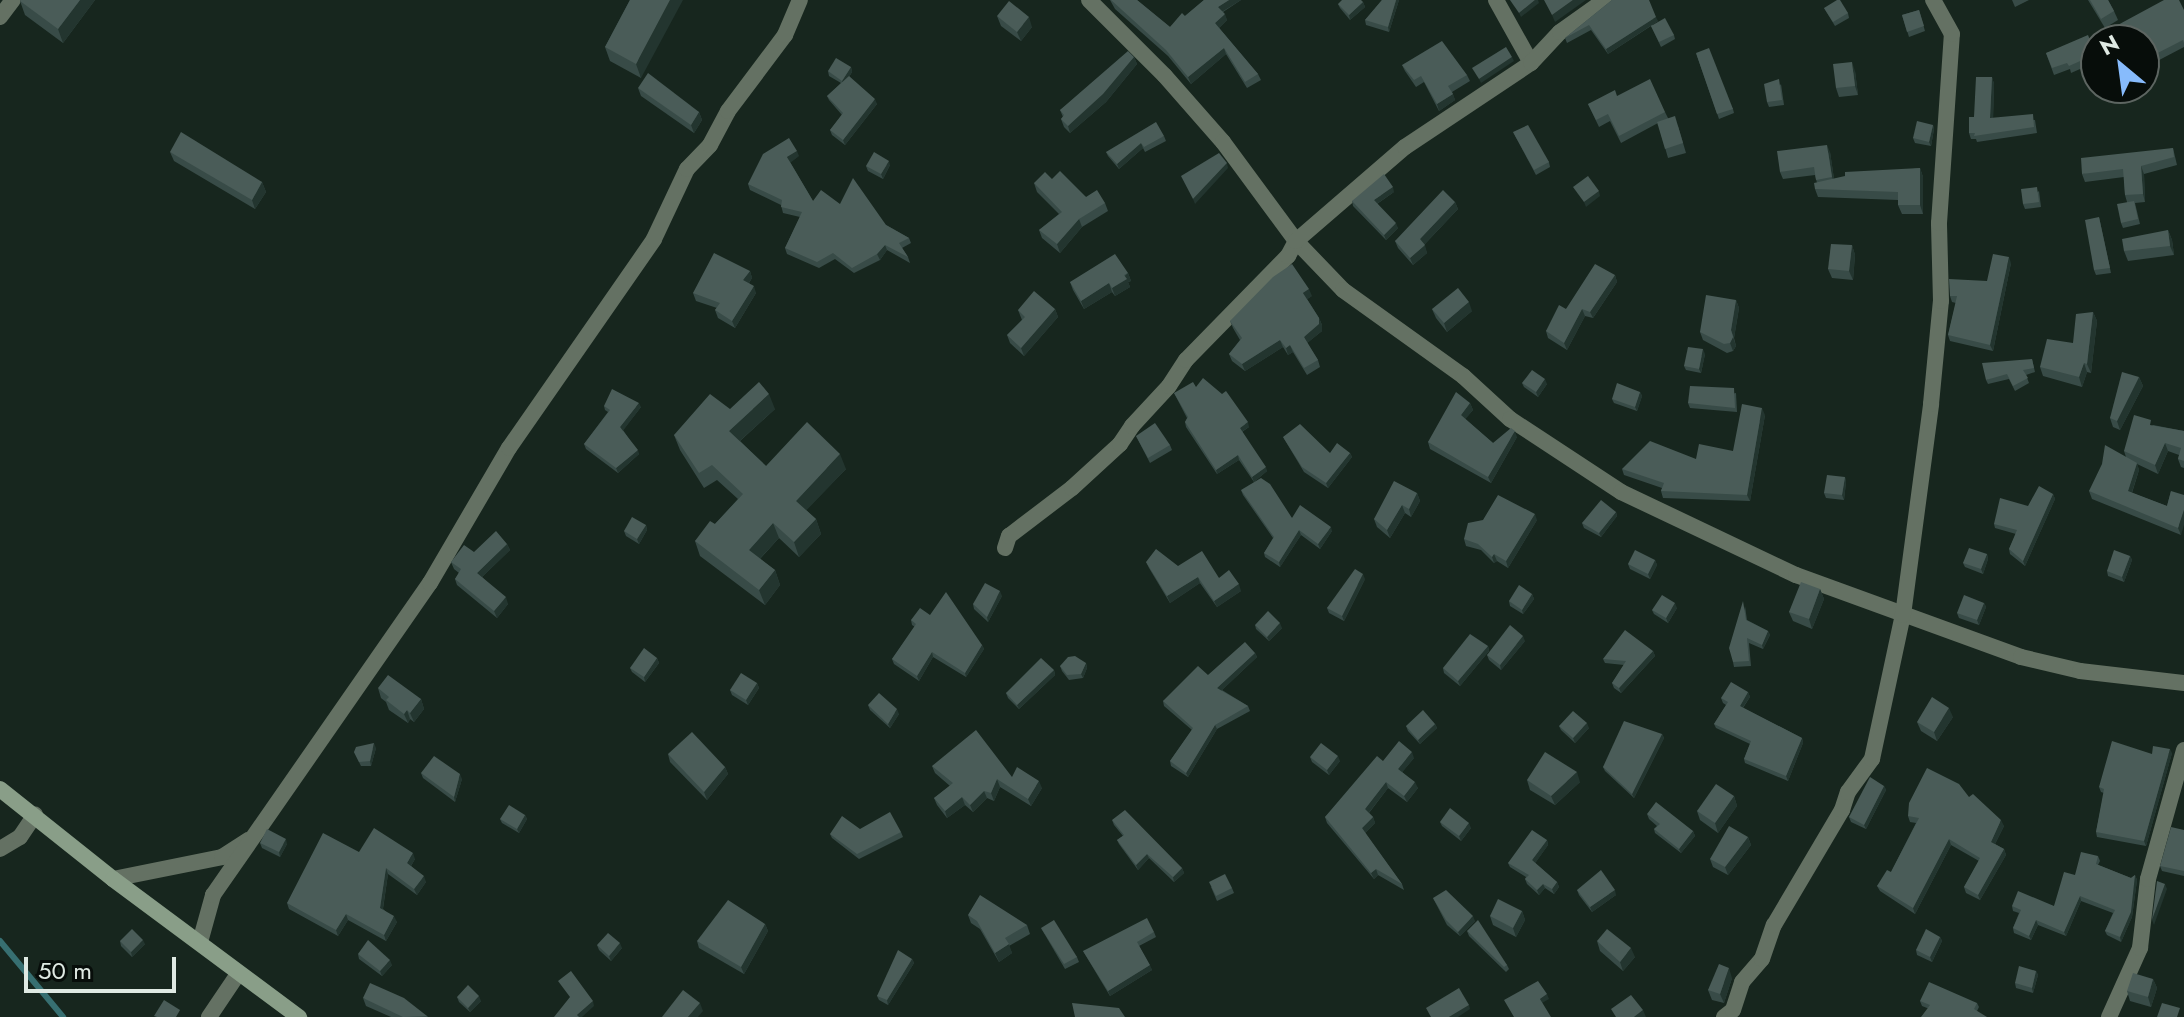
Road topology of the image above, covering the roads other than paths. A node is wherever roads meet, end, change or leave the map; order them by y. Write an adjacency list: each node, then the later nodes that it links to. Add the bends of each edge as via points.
1 (13, 0): 7 (street)
2 (800, 0): 16 (street, via 785,35 728,111 710,145 687,169 654,239 509,448 430,583)
3 (1089, 0): 9 (street, via 1223,142)
4 (1496, 0): 8 (street)
5 (1605, 0): 8 (street, via 1560,32)
6 (1933, 0): 11 (street, via 1952,34 1939,223 1941,301)
7 (0, 17)
8 (1531, 63): 9 (street, via 1405,147)
9 (1296, 241): 10 (street, via 1288,256 1186,360 1120,444 1009,536); 11 (street, via 1343,290 1463,376 1510,419 1621,492 1796,575)
10 (1005, 548)
11 (1903, 615): 12 (street, via 2021,657 2080,671); 23 (street, via 1872,759 1848,792 1774,925 1762,959 1742,982 1733,1010)
12 (2184, 683)
13 (2184, 750): 24 (street, via 2148,879 2140,948)
14 (0, 789): 15 (street)
15 (35, 815): 17 (street, via 20,837); 18 (street)
16 (253, 837): 18 (street, via 222,857); 19 (street, via 213,895)
17 (0, 849)
18 (113, 879): 19 (street)
19 (200, 942): 20 (street)
20 (238, 974): 21 (street); 22 (street)
21 (209, 1017)
22 (299, 1017)
23 (1724, 1017)
24 (2109, 1017)

